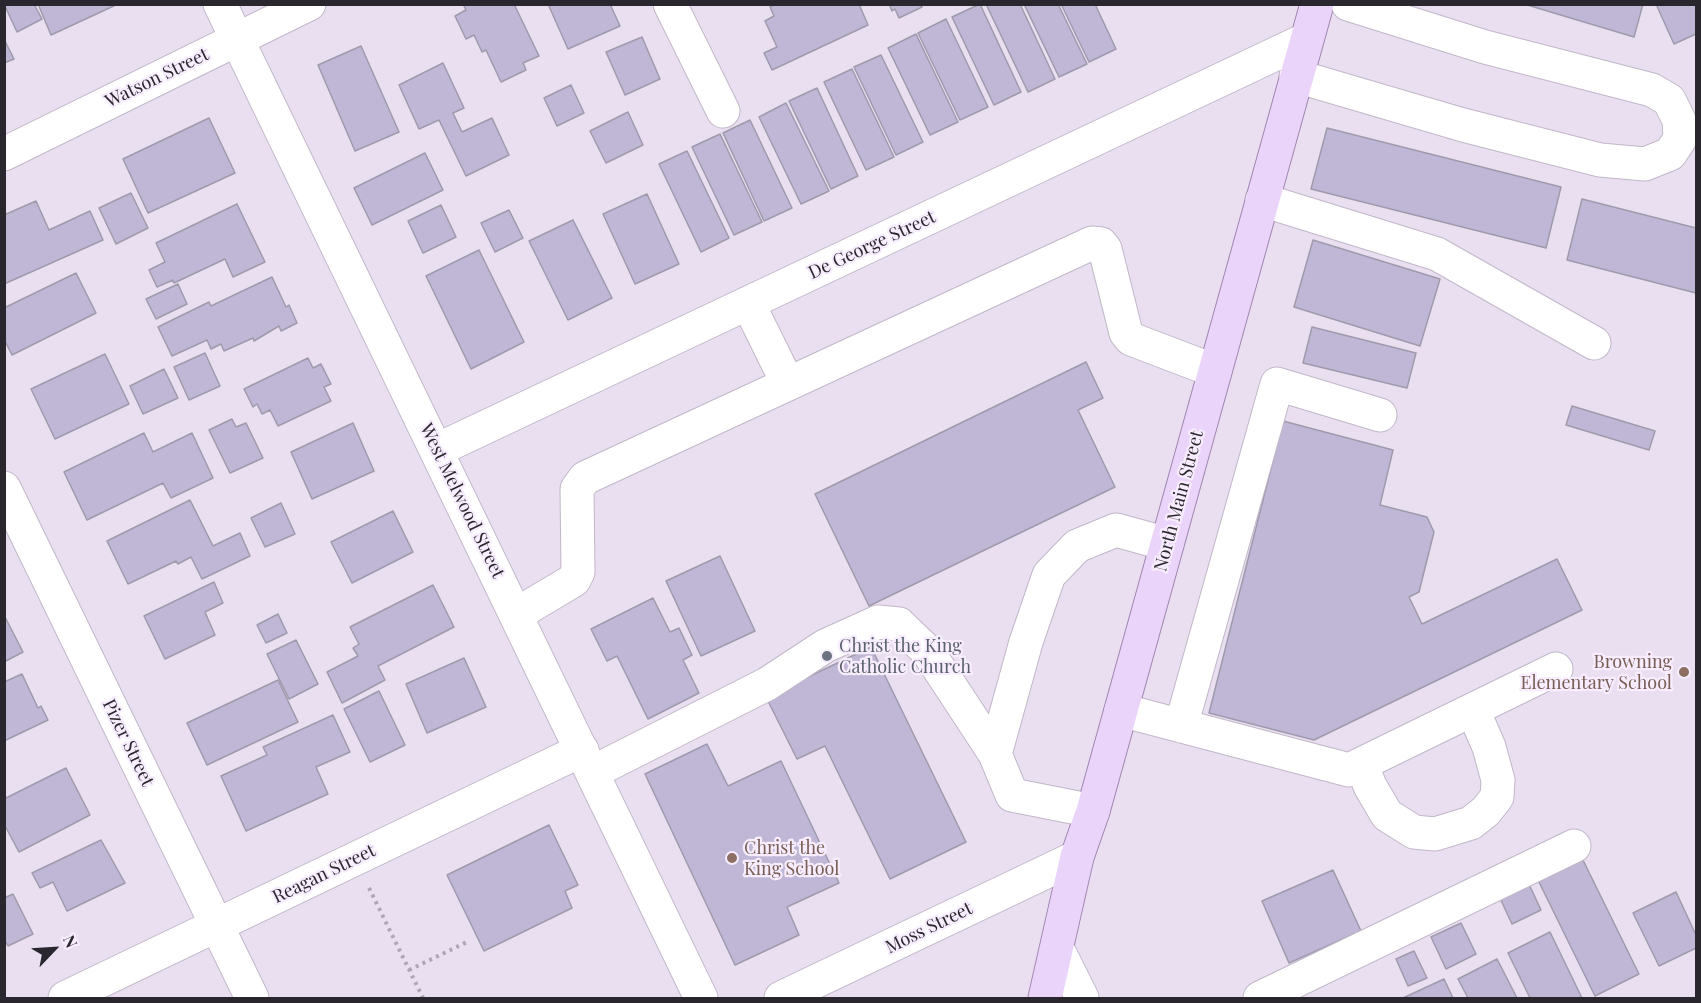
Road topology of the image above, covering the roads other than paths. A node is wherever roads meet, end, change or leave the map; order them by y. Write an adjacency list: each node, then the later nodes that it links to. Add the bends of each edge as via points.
1 (220, 4): 6 (street, West Melwood Street)
2 (309, 4): 6 (street, Watson Street)
3 (670, 4): 9 (street)
4 (1317, 4): 7 (main road, North Main Street)
5 (1348, 4): 8 (street, via 1485,47 1652,90 1669,100 1679,120 1680,138 1670,154 1645,164 1600,160)
6 (237, 38): 10 (street, Watson Street); 17 (street, West Melwood Street)
7 (1307, 39): 8 (main road, North Main Street); 12 (street, De George Street)
8 (1296, 76): 11 (main road, North Main Street)
9 (723, 111)
10 (4, 154)
11 (1262, 200): 13 (street, via 1437,254); 14 (main road, North Main Street)
12 (748, 303): 15 (street); 17 (street, De George Street)
13 (1594, 343)
14 (1215, 371): 15 (street, via 1138,343 1126,333 1105,249 1096,242); 19 (main road, North Main Street)
15 (788, 384): 20 (street, via 580,482 578,572 569,584)
16 (1380, 415): 24 (street, via 1277,384)
17 (437, 450): 20 (street, West Melwood Street)
18 (4, 488): 31 (street, Pizer Street)
19 (1167, 544): 22 (main road, North Main Street); 25 (street, via 1116,530 1077,546 1049,575)
20 (517, 614): 26 (street, West Melwood Street)
21 (1556, 669): 23 (street)
22 (1121, 710): 24 (street); 28 (main road, North Main Street)
23 (1473, 710): 27 (street); 27 (street, via 1498,780 1497,797 1471,823 1435,834 1414,832 1387,816)
24 (1181, 726): 27 (street, via 1349,770)
25 (995, 754): 26 (street, Reagan Street, via 928,651 899,624 878,622 825,646 767,684); 28 (street, Reagan Street, via 1012,795)
26 (587, 761): 31 (street, Reagan Street); 35 (street, West Melwood Street)
27 (1362, 765)
28 (1093, 811): 30 (main road, North Main Street)
29 (1574, 846): 39 (street)
30 (1077, 857): 32 (main road, North Main Street); 36 (street, Moss Street)
31 (217, 927): 33 (street, Reagan Street); 34 (street, Pizer Street)
32 (1058, 950): 37 (main road, North Main Street); 38 (street)
33 (65, 999)
34 (252, 999)
35 (701, 999)
36 (781, 999)
37 (1045, 999)
38 (1082, 999)
39 (1260, 999)

